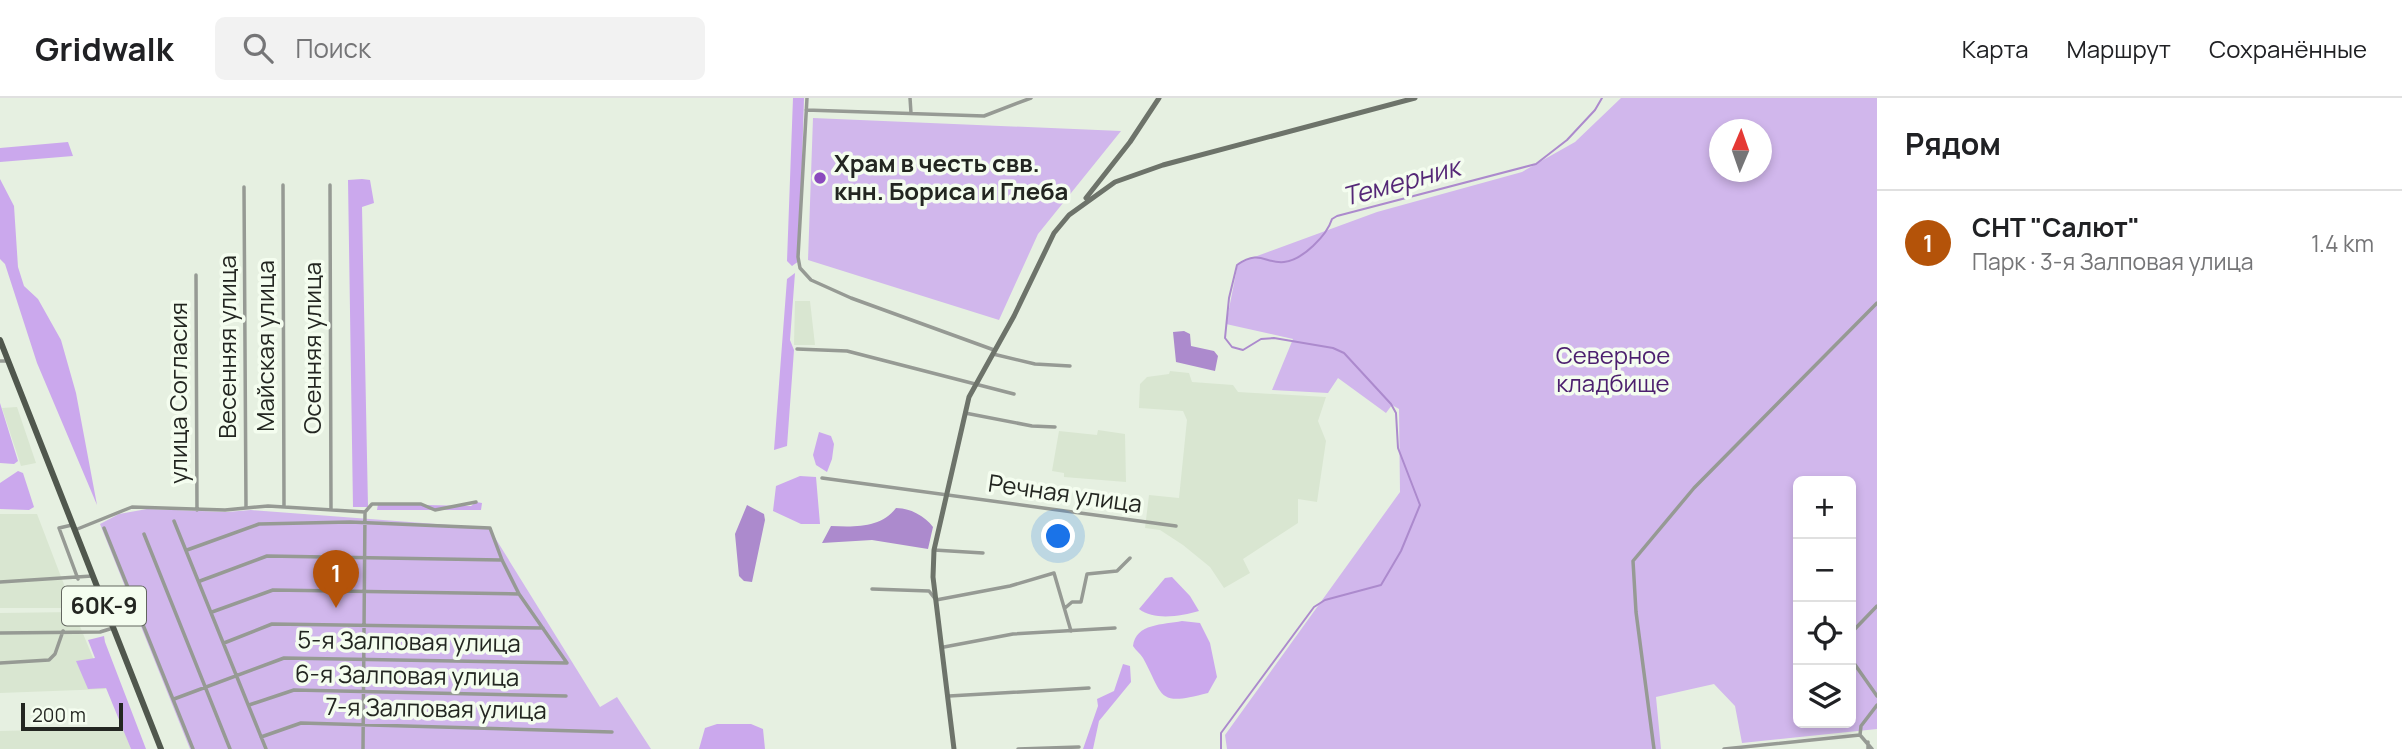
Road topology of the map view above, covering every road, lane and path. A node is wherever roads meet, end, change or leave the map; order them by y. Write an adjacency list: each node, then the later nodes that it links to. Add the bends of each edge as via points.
1 (807, 98): 6 (street)
2 (910, 98): 7 (street)
3 (1031, 98): 7 (street, via 984,116)
4 (1159, 98): 11 (street)
5 (1415, 98): 11 (street, via 1163,165 1115,182)
6 (806, 110): 7 (street); 16 (street, via 802,271 811,280 851,298)
7 (911, 114)
8 (283, 185): 27 (street, Майская улица)
9 (330, 185): 30 (street, Осенняя улица)
10 (244, 187): 28 (street, Весенняя улица)
11 (1078, 208): 16 (street, via 1054,233)
12 (196, 275): 29 (street, улица Согласия)
13 (1877, 303): 90 (street, via 1694,488 1633,561)
14 (0, 340): 18 (main road, 60К-9)
15 (797, 349): 20 (street, via 847,351)
16 (994, 352): 19 (street, via 1035,364); 20 (street)
17 (0, 361): 18 (street)
18 (8, 361): 35 (main road, 60К-9)
19 (1070, 366)
20 (976, 385): 21 (street); 22 (street)
21 (1014, 394)
22 (965, 414): 23 (street); 25 (street)
23 (1055, 427)
24 (822, 478): 25 (street, Речная улица)
25 (949, 495): 34 (street, Речная улица); 39 (street)
26 (475, 502): 31 (street, via 446,509 372,504)
27 (285, 506): 28 (street); 30 (street)
28 (246, 507): 29 (street)
29 (197, 510): 35 (street, via 132,507)
30 (331, 510): 31 (street)
31 (365, 512): 33 (street)
32 (174, 521): 38 (street)
33 (365, 522): 38 (street, via 258,524); 42 (street); 43 (street, via 490,528)
34 (1176, 526)
35 (74, 527): 44 (main road, 60К-9); 45 (street, via 59,528)
36 (104, 528): 75 (street)
37 (144, 534): 69 (street)
38 (187, 550): 46 (street)
39 (934, 550): 40 (street); 51 (street)
40 (983, 553)
41 (1130, 558): 53 (street, via 1117,572 1087,574 1081,602)
42 (364, 559): 43 (street); 46 (street, via 267,556); 49 (street)
43 (502, 561): 50 (street)
44 (93, 576): 45 (street); 56 (main road, 60К-9)
45 (78, 579): 47 (street)
46 (200, 581): 54 (street)
47 (0, 582)
48 (872, 589): 51 (street, via 929,591)
49 (364, 592): 50 (street); 54 (street, via 273,590); 55 (street)
50 (519, 594): 57 (street)
51 (936, 600): 53 (street, via 1054,573); 64 (street)
52 (1877, 606): 59 (street)
53 (1065, 608): 61 (street)
54 (212, 612): 63 (street)
55 (364, 625): 57 (street); 63 (street, via 272,624); 65 (street)
56 (113, 628): 60 (street); 83 (main road, 60К-9)
57 (543, 628): 65 (street, 5-я Залповая улица, via 566,663)
58 (1115, 628): 61 (street)
59 (1856, 628)
60 (62, 631): 62 (street); 66 (street, via 49,660)
61 (1071, 631): 64 (street, via 1013,634)
62 (0, 633)
63 (224, 643): 68 (street)
64 (944, 646): 73 (street)
65 (364, 658): 68 (street, 5-я Залповая улица, via 284,657); 71 (street)
66 (0, 663)
67 (1855, 665): 74 (street)
68 (237, 674): 69 (street, 5-я Залповая улица); 76 (street)
69 (206, 687): 75 (street, 5-я Залповая улица); 85 (street)
70 (1090, 688): 73 (street)
71 (363, 692): 72 (street, 6-я Залповая улица); 76 (street, 6-я Залповая улица, via 294,690); 78 (street)
72 (566, 696)
73 (949, 696): 88 (street)
74 (1877, 696)
75 (174, 699): 84 (street)
76 (249, 705): 81 (street)
77 (1877, 705): 80 (street, via 1861,726)
78 (363, 725): 79 (street, 7-я Залповая улица); 81 (street, 7-я Залповая улица, via 293,724); 87 (street)
79 (612, 732)
80 (1860, 735): 91 (street); 92 (street)
81 (261, 737): 86 (street)
82 (1079, 747): 89 (street)
83 (161, 749)
84 (193, 749)
85 (230, 749)
86 (266, 749)
87 (363, 749)
88 (954, 749)
89 (1017, 749)
90 (1654, 749)
91 (1724, 749)
92 (1870, 749)

